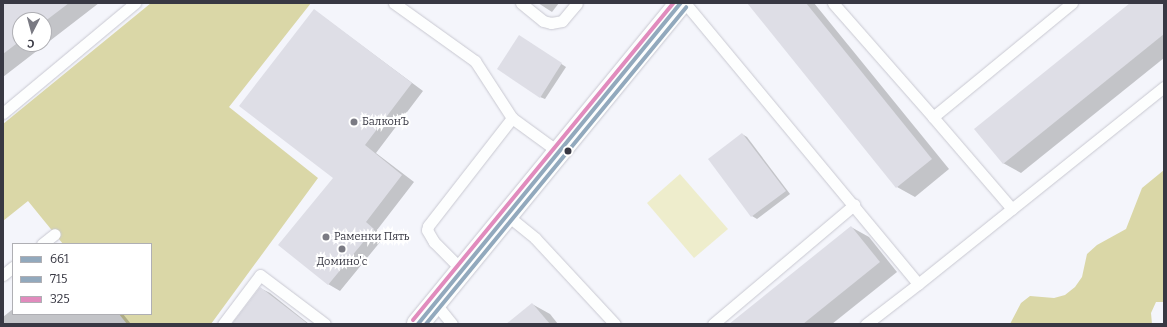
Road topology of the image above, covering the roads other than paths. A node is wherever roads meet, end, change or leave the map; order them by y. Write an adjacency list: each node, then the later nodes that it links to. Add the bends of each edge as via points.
1 (135, 3): 10 (lane)
2 (394, 3): 12 (lane, via 475,61)
3 (521, 3): 4 (lane, via 544,21 551,23 562,21)
4 (577, 3)
5 (681, 3): 13 (street)
6 (685, 3): 14 (lane)
7 (833, 3): 11 (lane)
8 (1072, 3): 11 (lane)
9 (1164, 87): 15 (lane)
10 (3, 113)
11 (933, 117): 15 (lane)
12 (512, 118): 13 (lane); 20 (lane, via 428,226 427,230 434,242)
13 (560, 153): 16 (street)
14 (854, 205): 22 (lane); 29 (lane)
15 (1012, 209): 22 (lane)
16 (508, 216): 20 (street); 28 (lane, via 535,238)
17 (54, 234): 18 (lane)
18 (43, 243)
19 (12, 268): 21 (lane)
20 (462, 270): 23 (street)
21 (3, 274)
22 (918, 284): 30 (lane)
23 (435, 302): 26 (street); 27 (lane)
24 (223, 324): 25 (lane, via 260,275)
25 (325, 324)
26 (418, 324)
27 (452, 324)
28 (615, 324)
29 (713, 324)
30 (866, 324)

